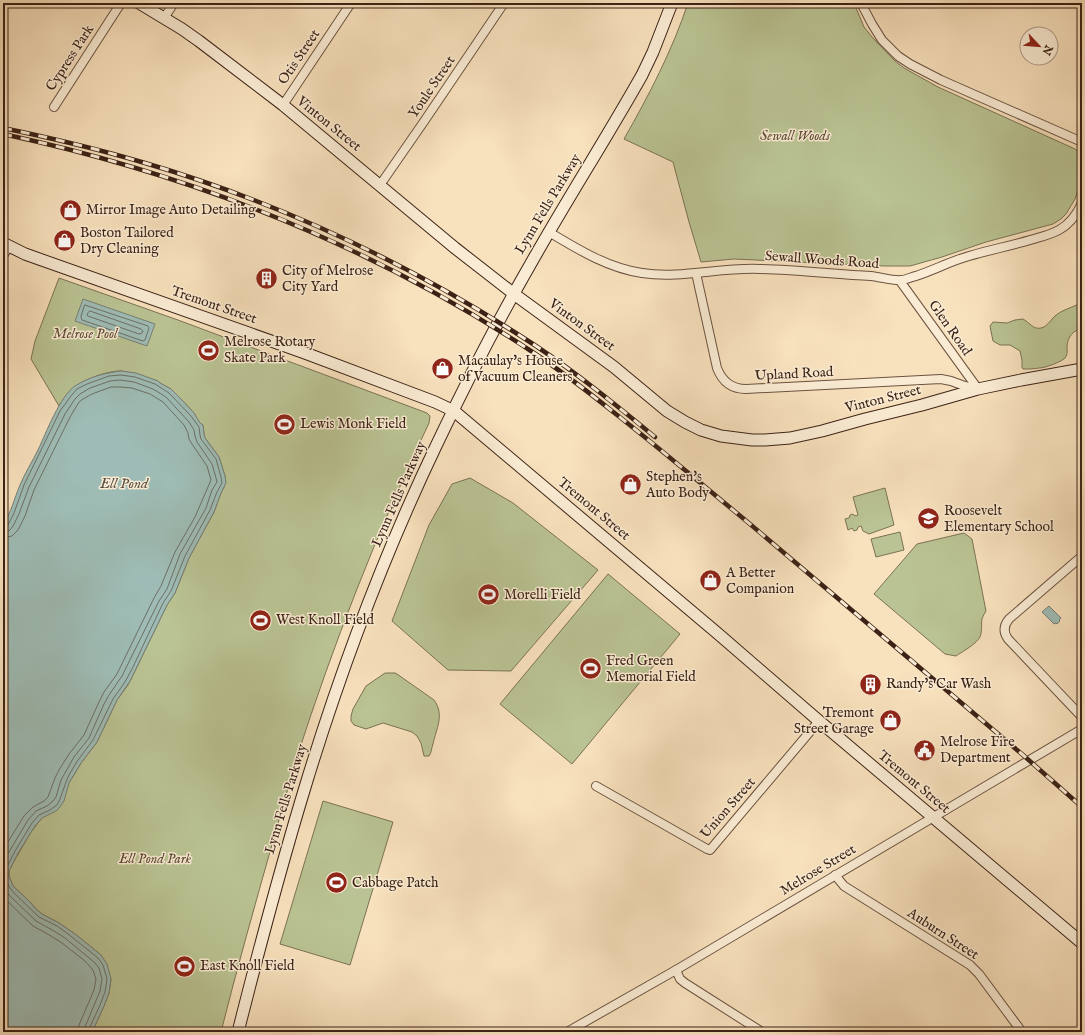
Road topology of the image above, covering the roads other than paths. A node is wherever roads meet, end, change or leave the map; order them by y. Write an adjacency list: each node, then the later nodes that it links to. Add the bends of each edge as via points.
1 (121, 3): 10 (street, Cypress Park)
2 (139, 3): 8 (street, Vinton Street)
3 (174, 3): 8 (street)
4 (350, 3): 9 (street, Otis Street)
5 (504, 3): 12 (street, Youle Street)
6 (672, 3): 14 (street, Lynn Fells Parkway, via 642,74)
7 (861, 3): 11 (street, via 882,40 910,64 947,83)
8 (164, 18): 9 (street, Vinton Street, via 200,41)
9 (283, 105): 12 (street, Vinton Street)
10 (54, 107)
11 (1082, 142)
12 (380, 185): 19 (street, Vinton Street)
13 (1082, 203): 18 (street, Sewall Woods Road, via 1072,220 1053,233 969,256)
14 (549, 232): 17 (street, Sewall Woods Road, via 587,254 619,268 663,275); 19 (street, Lynn Fells Parkway)
15 (6, 244): 16 (street); 22 (street, Tremont Street, via 57,266 305,353)
16 (3, 256)
17 (696, 273): 18 (street, Sewall Woods Road, via 759,269); 21 (street, Upland Road, via 717,368 725,381 734,387 746,389 941,379)
18 (900, 281): 21 (street, Glen Road)
19 (514, 294): 21 (street, Vinton Street, via 614,367 667,411 694,427 721,436 758,440 795,437); 22 (street, Lynn Fells Parkway)
20 (1082, 369): 21 (street, Vinton Street)
21 (978, 389)
22 (454, 411): 25 (street, Tremont Street); 32 (street, Lynn Fells Parkway, via 402,521 332,704 296,817)
23 (1082, 556): 24 (street, via 1009,619 1004,628 1008,639)
24 (1082, 717)
25 (820, 721): 27 (street, Union Street, via 710,850); 28 (street, Tremont Street)
26 (1082, 729): 28 (street, Melrose Street)
27 (596, 786)
28 (932, 817): 29 (street, Melrose Street); 30 (street, Tremont Street)
29 (835, 875): 31 (street, Melrose Street); 35 (street, Auburn Street, via 844,886 970,965)
30 (1082, 943)
31 (676, 970): 33 (street, Melrose Street); 34 (street, via 683,982)
32 (238, 1032)
33 (567, 1032)
34 (762, 1032)
35 (1022, 1032)

